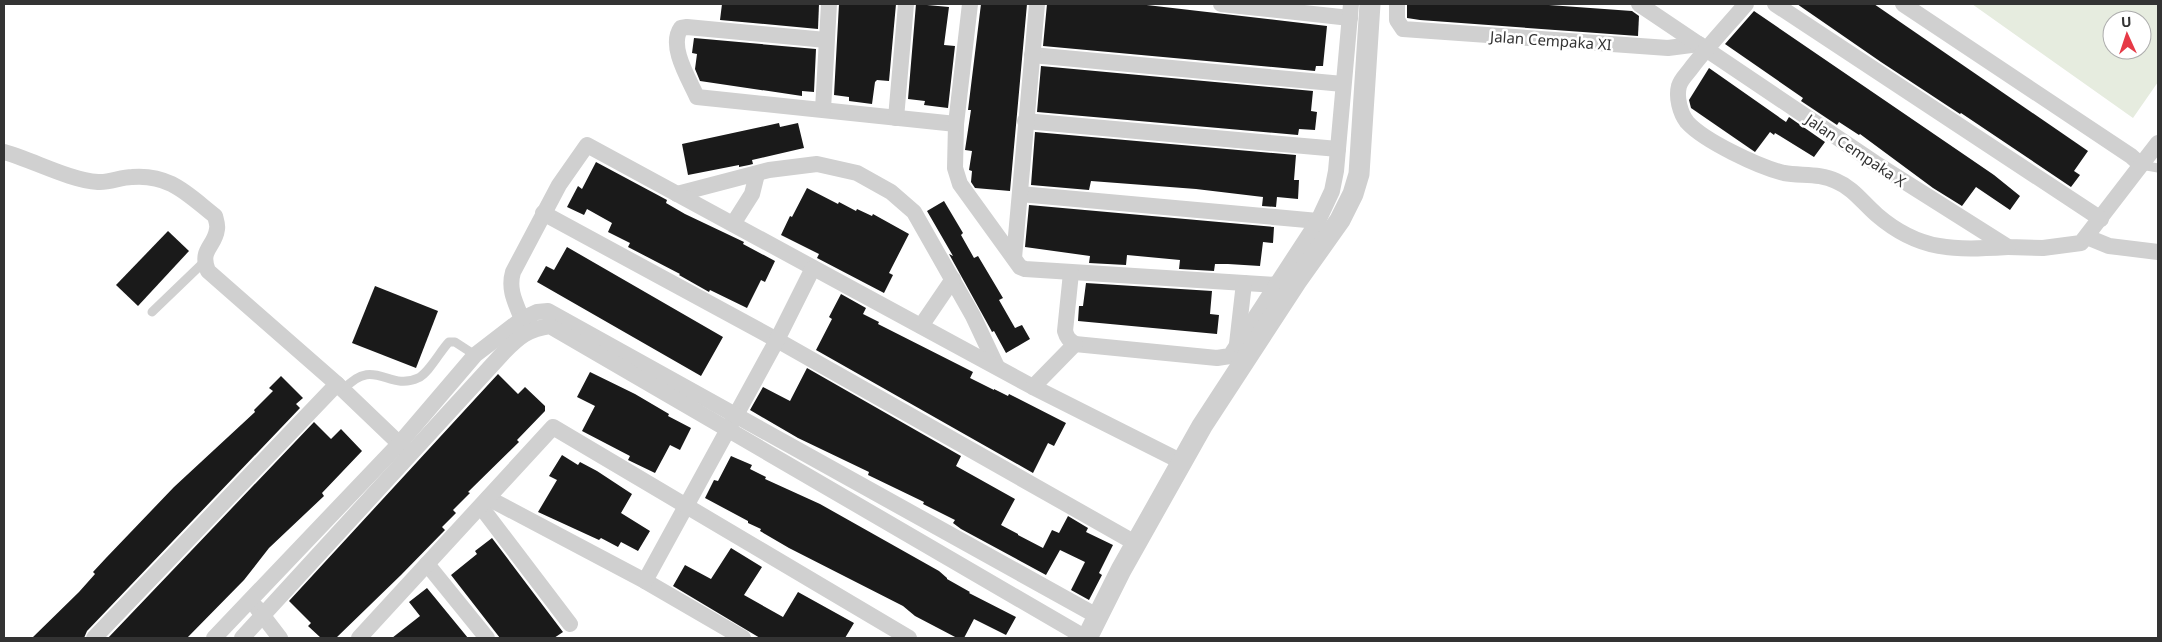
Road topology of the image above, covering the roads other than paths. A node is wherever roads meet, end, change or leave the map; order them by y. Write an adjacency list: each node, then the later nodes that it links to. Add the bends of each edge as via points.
1 (829, 4): 13 (street)
2 (906, 4): 18 (street)
3 (970, 4): 20 (street)
4 (1037, 4): 15 (street)
5 (1221, 4): 12 (street)
6 (1370, 4): 28 (street)
7 (1397, 4): 14 (street, Jalan Cempaka XI, via 1397,20 1403,29 1668,48)
8 (1639, 4): 14 (street, Jalan Cempaka X)
9 (1746, 4): 14 (street)
10 (1775, 4): 32 (street)
11 (1903, 4): 24 (street)
12 (1350, 11): 16 (street)
13 (826, 40): 17 (street); 17 (street, via 687,27 681,28 676,38 676,48 697,97)
14 (1702, 46): 36 (street, Jalan Cempaka X, via 1874,163); 36 (street, via 1680,83 1678,94 1682,113 1699,132 1759,165 1785,173 1835,180 1897,232 1919,242 1944,248)
15 (1032, 55): 16 (street); 19 (street)
16 (1343, 84): 22 (street)
17 (823, 109): 18 (street)
18 (896, 118): 20 (street)
19 (1025, 121): 22 (street); 30 (street)
20 (956, 124): 38 (street, via 955,168 960,184)
21 (2158, 142): 24 (street)
22 (1338, 149): 27 (street)
23 (4, 152): 39 (street, via 100,182 148,176 178,186 215,216 217,229 204,255)
24 (2141, 165): 25 (lane); 32 (street)
25 (2158, 168)
26 (757, 174): 29 (street); 34 (street, via 752,194); 42 (street, via 817,164 857,173 891,192 914,212)
27 (1334, 183): 28 (street); 33 (street)
28 (1356, 186): 46 (street, via 1340,220)
29 (677, 194): 31 (street, via 587,144); 34 (street)
30 (1020, 194): 33 (street); 38 (street)
31 (543, 213): 47 (street, via 511,280 511,295); 49 (street)
32 (2101, 219): 35 (street)
33 (1318, 221): 44 (street)
34 (733, 224): 40 (street)
35 (2087, 238): 36 (street, via 2081,243 2063,247); 37 (street, via 2109,246)
36 (2008, 247)
37 (2158, 252)
38 (1014, 258): 41 (street, via 1020,267 1027,270)
39 (204, 262): 45 (lane); 54 (street, via 208,271)
40 (814, 268): 48 (street); 49 (street)
41 (1071, 273): 43 (street); 50 (street, via 1065,331 1067,338)
42 (953, 280): 48 (street); 53 (street)
43 (1244, 283): 44 (street); 51 (street)
44 (1277, 285): 46 (street)
45 (152, 312)
46 (1266, 315): 51 (street); 58 (street)
47 (522, 319): 52 (street); 56 (street, via 548,311 559,316)
48 (921, 326): 53 (street)
49 (778, 340): 56 (street); 61 (street)
50 (1076, 344): 51 (street, via 1217,358 1230,356); 55 (street)
51 (1237, 346)
52 (476, 355): 54 (lane, via 455,342 449,342 421,377 410,381 360,374); 57 (street)
53 (997, 367): 55 (street)
54 (340, 387): 57 (street); 72 (street)
55 (1033, 387): 58 (street)
56 (732, 422): 57 (street, via 550,326 534,328 516,340); 60 (street); 67 (street); 77 (street)
57 (405, 449): 64 (street); 66 (street)
58 (1182, 462): 61 (street)
59 (485, 502): 60 (street, via 553,428); 62 (street); 63 (street); 68 (street)
60 (687, 505): 63 (street); 71 (street)
61 (1137, 544): 67 (street)
62 (427, 564): 70 (street); 75 (street)
63 (645, 581): 76 (street)
64 (251, 600): 65 (street); 66 (street)
65 (238, 614): 69 (street); 73 (street)
66 (262, 616): 69 (street); 74 (street)
67 (1098, 616): 77 (street)
68 (570, 624)
69 (250, 635)
70 (367, 635)
71 (906, 637)
72 (94, 638)
73 (214, 638)
74 (280, 638)
75 (487, 638)
76 (743, 638)
77 (1086, 638)

